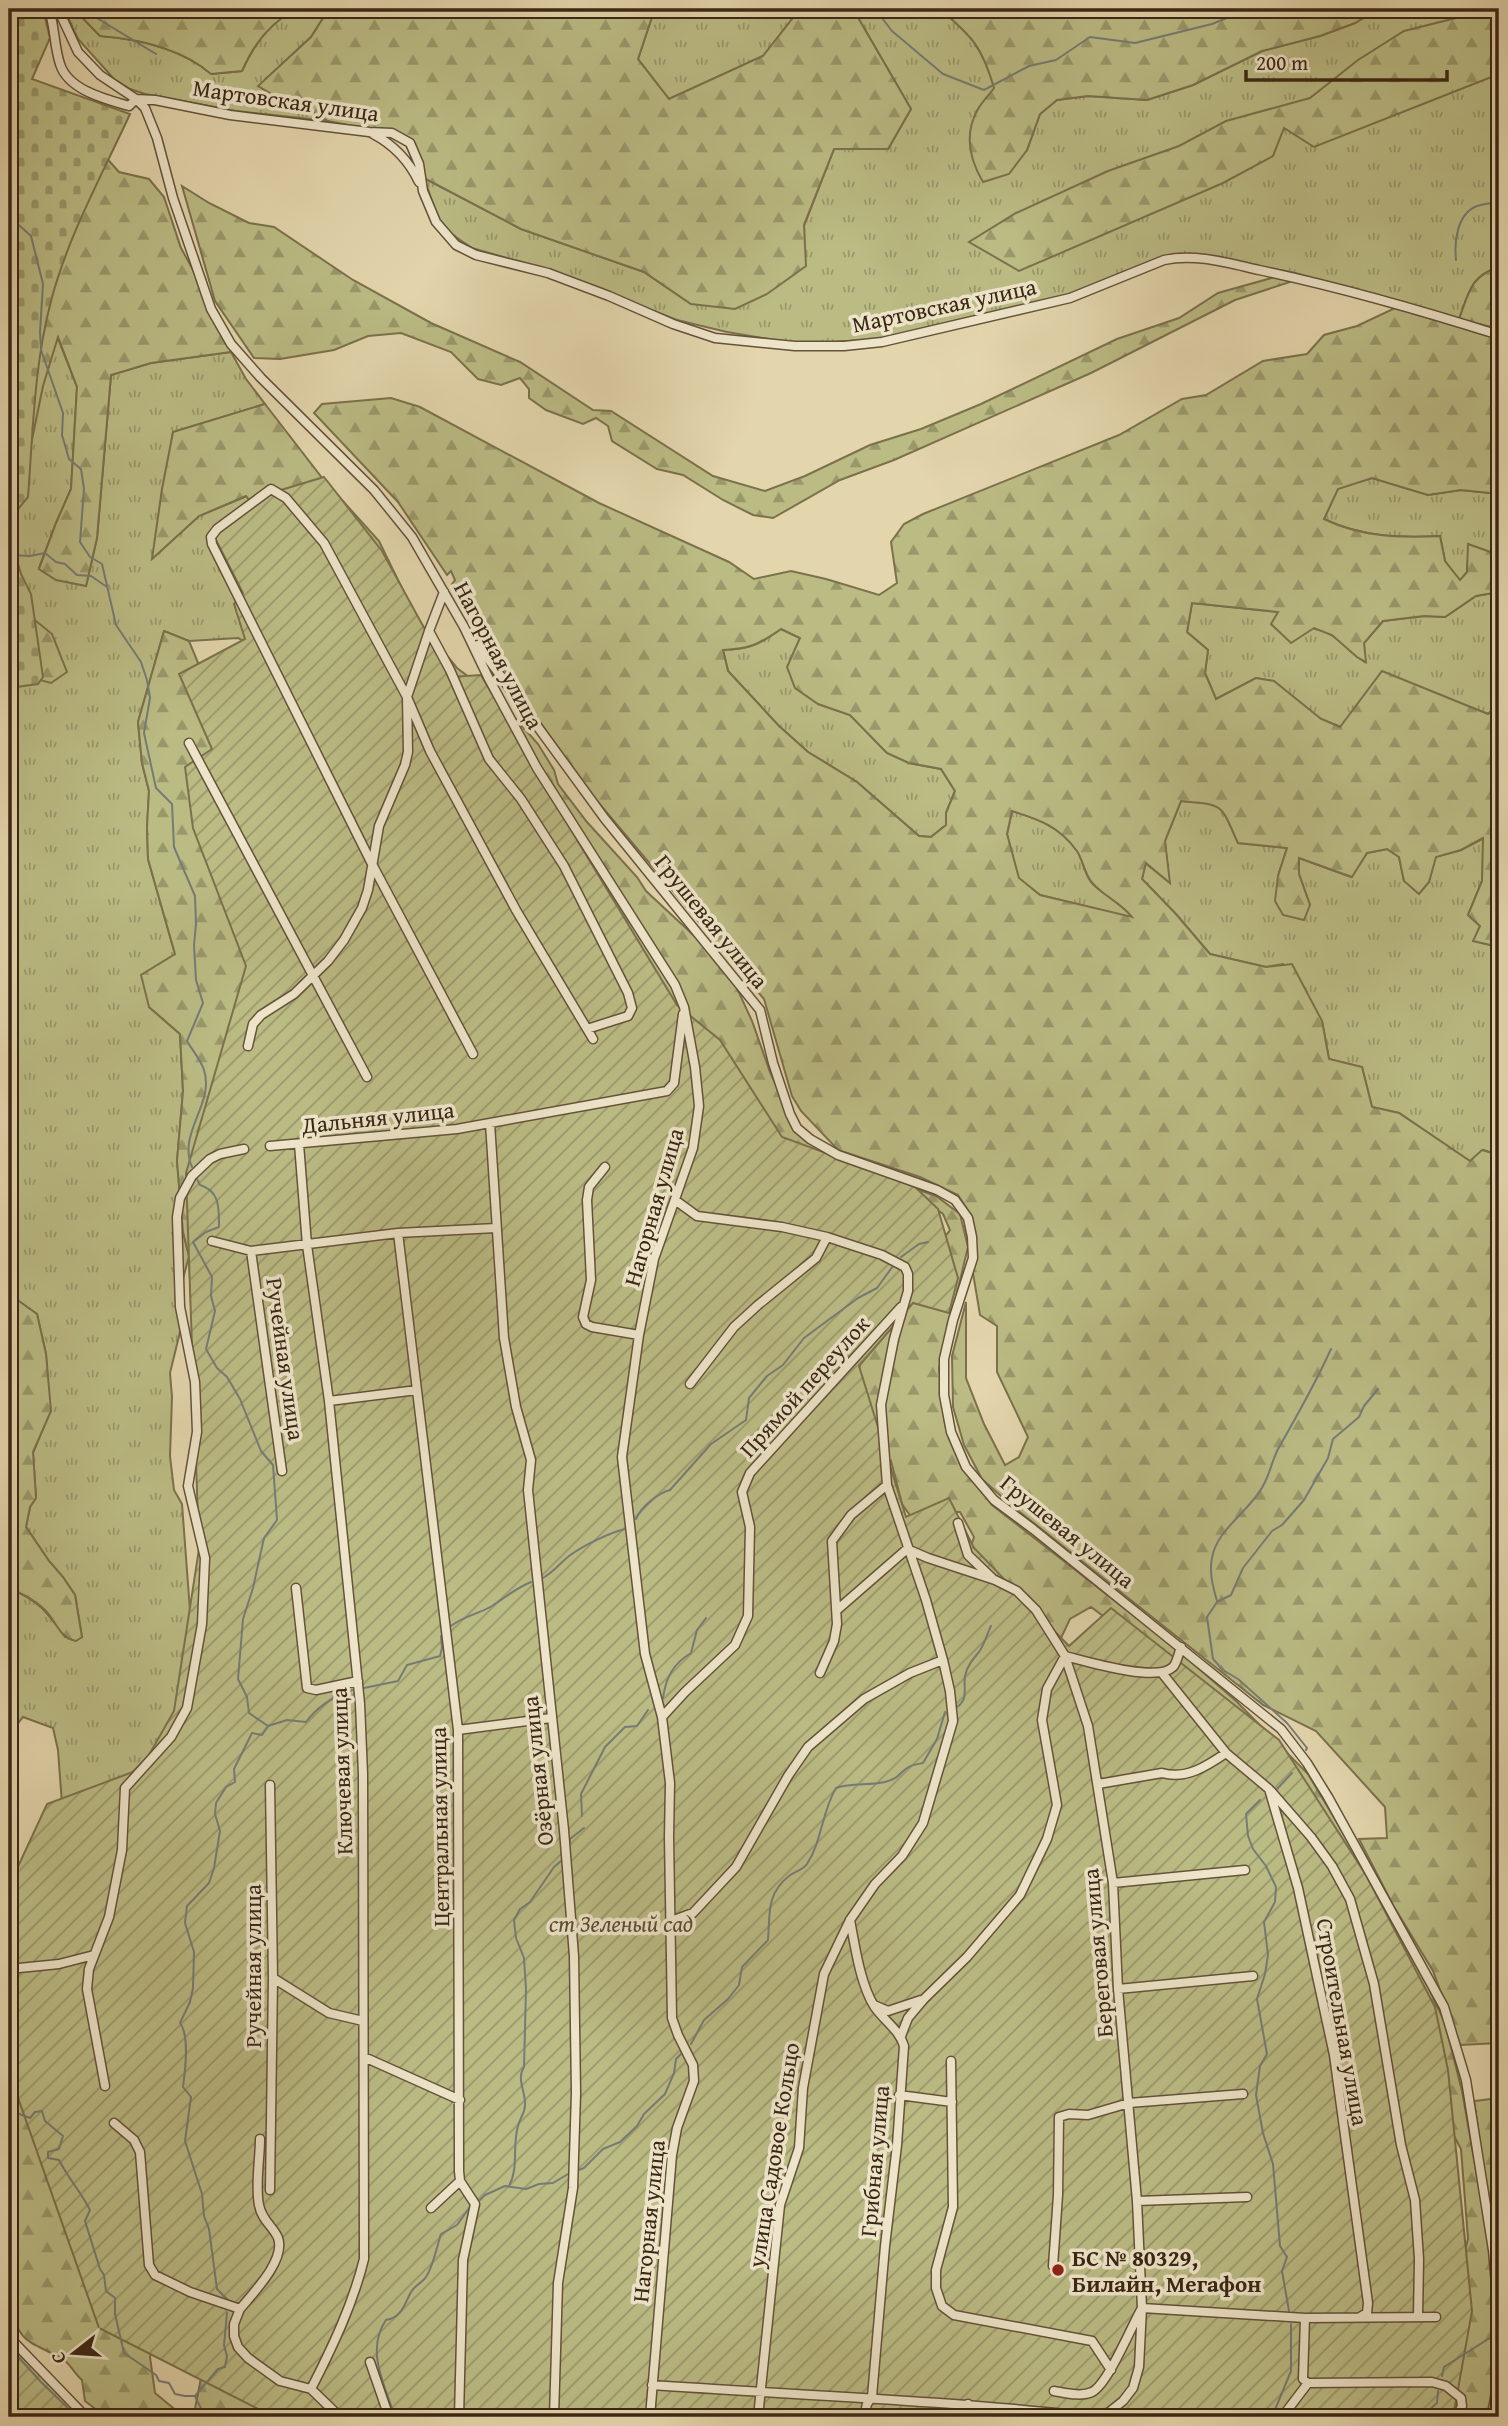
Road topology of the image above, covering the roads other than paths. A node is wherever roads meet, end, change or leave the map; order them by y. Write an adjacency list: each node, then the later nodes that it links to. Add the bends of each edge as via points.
1 (49, 9): 3 (street, via 60,64 69,80 129,106)
2 (58, 9): 3 (street, via 89,64)
3 (136, 99): 4 (street, Мартовская улица, via 229,116); 7 (street, Нагорная улица, via 153,128 211,309 231,344 374,491 412,537)
4 (369, 132): 5 (street, via 396,150); 5 (street, Мартовская улица, via 392,133 410,143)
5 (423, 191): 6 (street, Мартовская улица, via 436,222 456,245 476,255 548,273 715,338 794,346 882,342 1070,298 1176,257 1220,261 1315,281)
6 (1499, 335)
7 (444, 592): 8 (street, Нагорная улица); 9 (street)
8 (464, 627): 14 (street, Нагорная улица, via 537,768 675,985); 44 (street, Грушевая улица, via 605,819 760,1010 797,1128 838,1155 955,1200 968,1218 973,1258 944,1359 951,1432 966,1467 994,1500)
9 (429, 631): 10 (street); 15 (street, via 489,759 565,866 628,993 632,1008 628,1016)
10 (407, 697): 12 (street, via 408,752 379,826); 12 (street, via 324,543 286,498 271,489 216,529 212,544); 15 (street, via 430,751 516,910)
11 (189, 743): 13 (street)
12 (372, 864): 13 (street, via 362,908 344,940); 18 (street)
13 (313, 975): 17 (street, via 261,1015 253,1024); 19 (street)
14 (684, 1007): 20 (street, Дальняя улица, via 674,1083 667,1091); 25 (street, Нагорная улица, via 699,1106 693,1148)
15 (587, 1029): 16 (street)
16 (593, 1039)
17 (248, 1046)
18 (473, 1055)
19 (367, 1077)
20 (490, 1123): 21 (street, Дальняя улица); 26 (street, Озёрная улица)
21 (299, 1144): 22 (street, Дальняя улица); 30 (street, Ключевая улица)
22 (270, 1146)
23 (244, 1149): 61 (street, via 210,1159 192,1176 180,1198 180,1307 195,1382 197,1432 188,1486 205,1558 202,1625 187,1708 171,1737 125,1788 122,1850 109,1917)
24 (605, 1167): 33 (street, via 589,1187 587,1200 591,1280 583,1317 592,1327)
25 (675, 1200): 28 (street, улица Садовое Кольцо, via 697,1216); 33 (street, Нагорная улица, via 654,1259)
26 (496, 1228): 27 (street); 51 (street, Озёрная улица, via 508,1365 531,1460 528,1490)
27 (398, 1233): 30 (street); 35 (street, Центральная улица)
28 (827, 1237): 32 (street, улица Садовое Кольцо, via 905,1267); 34 (street, via 816,1258 734,1327)
29 (212, 1241): 31 (street)
30 (307, 1245): 31 (street); 36 (street, Ключевая улица)
31 (251, 1251): 37 (street, Ручейная улица)
32 (904, 1304): 38 (street, улица Садовое Кольцо, via 881,1405); 50 (street, Прямой переулок, via 750,1473 742,1492 750,1527 748,1616 735,1645)
33 (639, 1335): 50 (street, Нагорная улица, via 622,1457 645,1654)
34 (690, 1384)
35 (417, 1390): 36 (street); 52 (street, Центральная улица)
36 (329, 1401): 49 (street, Ключевая улица)
37 (282, 1471)
38 (887, 1485): 40 (street, улица Садовое Кольцо); 43 (street, via 851,1515 832,1541)
39 (958, 1523): 41 (street, via 968,1555)
40 (907, 1549): 41 (street, Береговая улица); 43 (street); 46 (street, улица Садовое Кольцо)
41 (995, 1580): 45 (street, Береговая улица, via 1017,1591 1036,1610)
42 (296, 1588): 49 (street, via 307,1688)
43 (837, 1610): 47 (street, via 834,1641)
44 (1181, 1647): 48 (street, via 1173,1667); 92 (street, Грушевая улица, via 1281,1729 1307,1763 1444,2007 1466,2080)
45 (1065, 1656): 48 (street); 54 (street, Береговая улица, via 1088,1726); 66 (street, via 1047,1689 1042,1720 1057,1805 1047,1839 1020,1895)
46 (943, 1660): 59 (street, via 864,1699 808,1747 736,1867 693,1913); 60 (street, улица Садовое Кольцо, via 953,1721 923,1823)
47 (820, 1673)
48 (1162, 1673): 53 (street)
49 (358, 1681): 68 (street, Ключевая улица, via 363,1774)
50 (662, 1717): 59 (street, Нагорная улица, via 670,1783)
51 (551, 1718): 52 (street); 113 (street, Озёрная улица, via 574,1956 576,2093 573,2188 558,2283)
52 (458, 1730): 75 (street, Центральная улица)
53 (1226, 1753): 54 (street, via 1193,1772); 56 (street)
54 (1098, 1784): 58 (street, Береговая улица)
55 (270, 1785): 64 (street, Ручейная улица)
56 (1269, 1789): 88 (street, via 1311,1837 1350,1899 1374,1984 1415,2200); 91 (street, Строительная улица, via 1298,1888 1334,2055 1368,2303 1367,2313)
57 (1245, 1870): 58 (street)
58 (1112, 1883): 65 (street, Береговая улица)
59 (671, 1920): 100 (street, Нагорная улица, via 672,2018 693,2065 694,2081 672,2155)
60 (850, 1920): 67 (street); 103 (street, улица Садовое Кольцо, via 824,1974 815,2017 799,2148 780,2205)
61 (94, 1955): 62 (street); 72 (street, via 87,1989)
62 (9, 1969)
63 (1253, 1976): 65 (street)
64 (273, 1978): 68 (street, via 329,2013); 81 (street, Ручейная улица)
65 (1118, 1989): 77 (street, Береговая улица)
66 (924, 1999): 67 (street, via 888,2011); 69 (street, via 908,2018)
67 (873, 2004): 69 (street)
68 (363, 2021): 70 (street, Ключевая улица)
69 (901, 2036): 74 (street, Грибная улица)
70 (364, 2057): 75 (street); 101 (street, Ключевая улица, via 364,2259 332,2348)
71 (951, 2061): 76 (street)
72 (105, 2086)
73 (1243, 2094): 77 (street)
74 (900, 2095): 76 (street); 104 (street, Грибная улица)
75 (460, 2100): 80 (street, Центральная улица)
76 (952, 2102): 96 (street, via 953,2207 936,2270 942,2306 972,2320 1092,2341)
77 (1129, 2103): 83 (street, Береговая улица); 85 (street, via 1088,2115 1059,2117)
78 (114, 2123): 87 (street, via 134,2140 140,2152 149,2265 155,2275)
79 (260, 2139): 87 (street, via 259,2204 265,2222 278,2238 278,2255)
80 (460, 2181): 84 (street); 112 (street, Центральная улица, via 475,2204 463,2260)
81 (270, 2190)
82 (1247, 2197): 83 (street)
83 (1137, 2201): 86 (street, Береговая улица)
84 (431, 2208)
85 (1053, 2266)
86 (1142, 2308): 90 (street); 96 (street); 107 (street, Береговая улица, via 1136,2379 1129,2396)
87 (240, 2309): 101 (street, via 234,2324 238,2347 280,2381)
88 (1418, 2317): 89 (street); 91 (street)
89 (1436, 2317)
90 (1305, 2318): 91 (street); 98 (street, via 1303,2379)
91 (1360, 2318)
92 (1499, 2318)
93 (10, 2341): 109 (street)
94 (370, 2362): 111 (street)
95 (9, 2370): 99 (street)
96 (1111, 2370): 102 (street, via 1091,2392)
97 (1499, 2371): 120 (street)
98 (1308, 2383): 106 (street); 119 (street, via 1432,2382 1461,2398)
99 (9, 2384)
100 (652, 2385): 103 (street); 114 (street, Нагорная улица)
101 (311, 2389): 110 (street)
102 (1054, 2391)
103 (760, 2392): 104 (street); 115 (street, улица Садовое Кольцо)
104 (872, 2397): 105 (street); 116 (street, Грибная улица)
105 (968, 2404): 108 (street); 117 (street)
106 (1286, 2412)
107 (1108, 2413): 108 (street); 118 (street)
108 (1084, 2416)
109 (86, 2417)
110 (340, 2417)
111 (388, 2417)
112 (459, 2417)
113 (554, 2417)
114 (650, 2417)
115 (758, 2417)
116 (864, 2417)
117 (969, 2417)
118 (1157, 2417)
119 (1457, 2417)
120 (1492, 2417)

